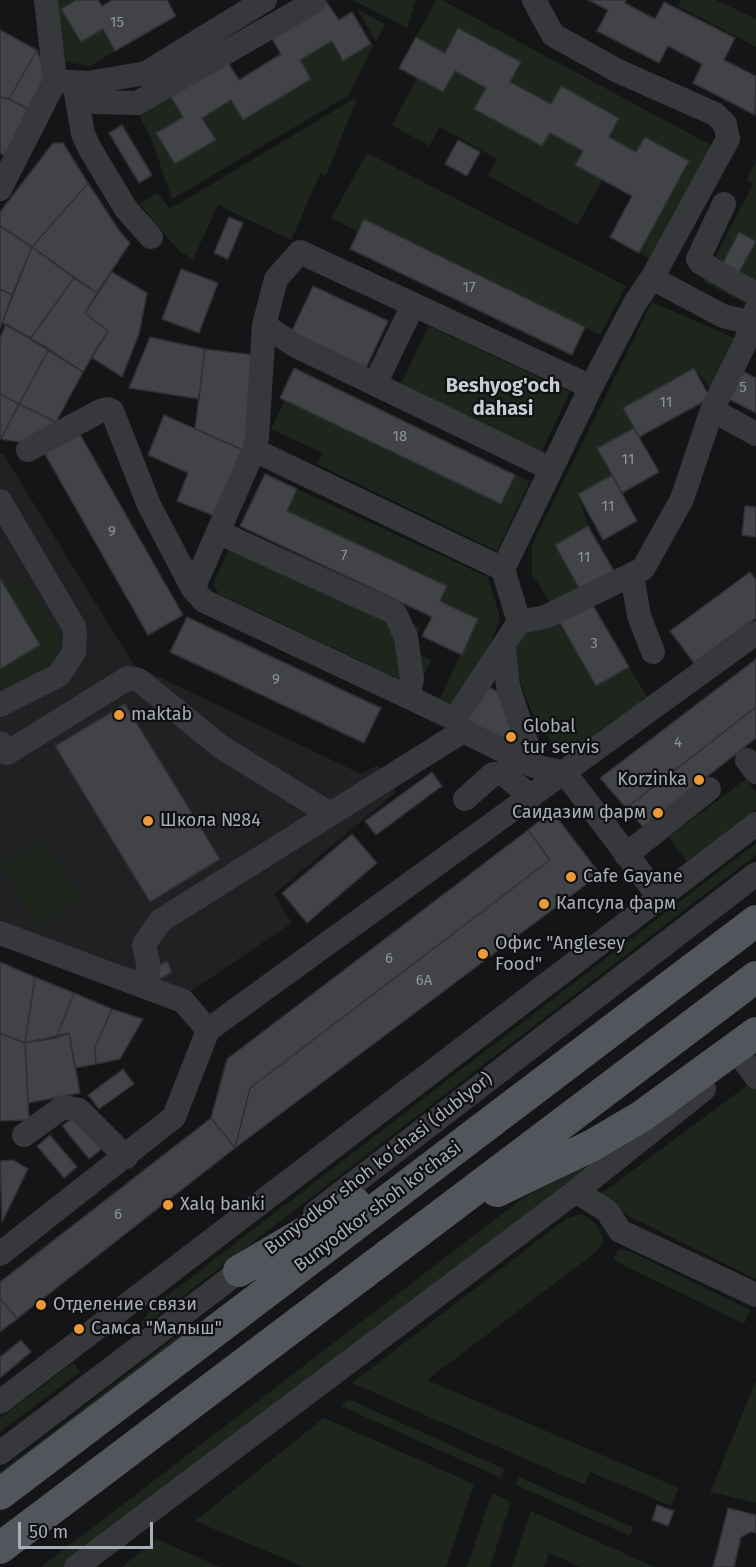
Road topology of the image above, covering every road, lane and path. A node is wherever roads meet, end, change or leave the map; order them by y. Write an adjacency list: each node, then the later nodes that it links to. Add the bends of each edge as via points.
1 (46, 0): 5 (street, via 45,17)
2 (265, 0): 5 (street, via 146,73)
3 (534, 0): 9 (street, via 554,35 618,71 715,114 725,124 728,140)
4 (314, 2): 5 (street, via 137,103 93,102)
5 (72, 82): 6 (street); 8 (street, via 90,149 126,209)
6 (0, 189)
7 (724, 204): 10 (street, via 698,258)
8 (151, 237)
9 (652, 278): 12 (street, via 723,316); 15 (street)
10 (756, 294)
11 (413, 305): 13 (street, via 300,252 276,279); 14 (street); 15 (street)
12 (754, 318): 16 (street)
13 (264, 325): 14 (street, via 296,346); 19 (street)
14 (375, 384): 20 (street)
15 (591, 387): 20 (street)
16 (712, 410): 17 (street); 24 (street, via 682,499 643,569)
17 (756, 434)
18 (28, 450): 25 (street, via 100,411 112,411 149,505)
19 (254, 450): 22 (street); 23 (street)
20 (551, 469): 23 (street)
21 (0, 501): 31 (street, via 74,627 75,635 74,652 59,675)
22 (218, 532): 25 (street); 30 (street, via 395,613 406,638 412,680)
23 (503, 569): 26 (street)
24 (632, 574): 26 (street, via 544,617); 29 (street, via 639,616)
25 (193, 589): 30 (street, via 204,601)
26 (519, 622): 28 (street)
27 (756, 633): 35 (street)
28 (504, 648): 32 (street); 34 (street, via 508,686)
29 (653, 652)
30 (408, 697): 32 (street)
31 (0, 705)
32 (459, 725): 34 (street); 39 (street)
33 (0, 743): 39 (street, via 8,753 128,678 139,680 221,747)
34 (534, 766): 35 (street)
35 (565, 773): 37 (street); 41 (street)
36 (710, 789): 41 (street)
37 (531, 797): 38 (street, via 504,774 493,774); 48 (street)
38 (465, 799)
39 (330, 814): 47 (street, via 160,921 144,945 149,967)
40 (756, 824): 43 (street)
41 (626, 855): 43 (street)
42 (756, 874): 56 (street, Bunyodkor shoh koʻchasi (dublyor))
43 (659, 897): 58 (street)
44 (756, 921): 50 (main road, Bunyodkor shoh ko'chasi)
45 (0, 933): 47 (street)
46 (756, 977): 54 (main road)
47 (143, 986): 48 (street, via 183,1001)
48 (208, 1030): 52 (street, via 174,1117)
49 (753, 1053): 53 (street); 54 (main road, via 591,1146)
50 (514, 1104): 56 (main road, via 402,1176); 62 (main road, Bunyodkor shoh ko'chasi)
51 (24, 1135): 52 (street, via 63,1107 79,1110)
52 (126, 1157): 55 (street)
53 (576, 1191): 57 (street, via 607,1211 620,1231); 66 (street)
54 (436, 1220): 63 (main road)
55 (0, 1254)
56 (239, 1271): 59 (street, Bunyodkor shoh koʻchasi (dublyor))
57 (756, 1295)
58 (96, 1329): 59 (street); 60 (street)
59 (121, 1361): 61 (street, Bunyodkor shoh koʻchasi (dublyor))
60 (0, 1402)
61 (0, 1453)
62 (0, 1494)
63 (42, 1516): 64 (main road); 65 (main road)
64 (0, 1548)
65 (0, 1566)
66 (76, 1567)

